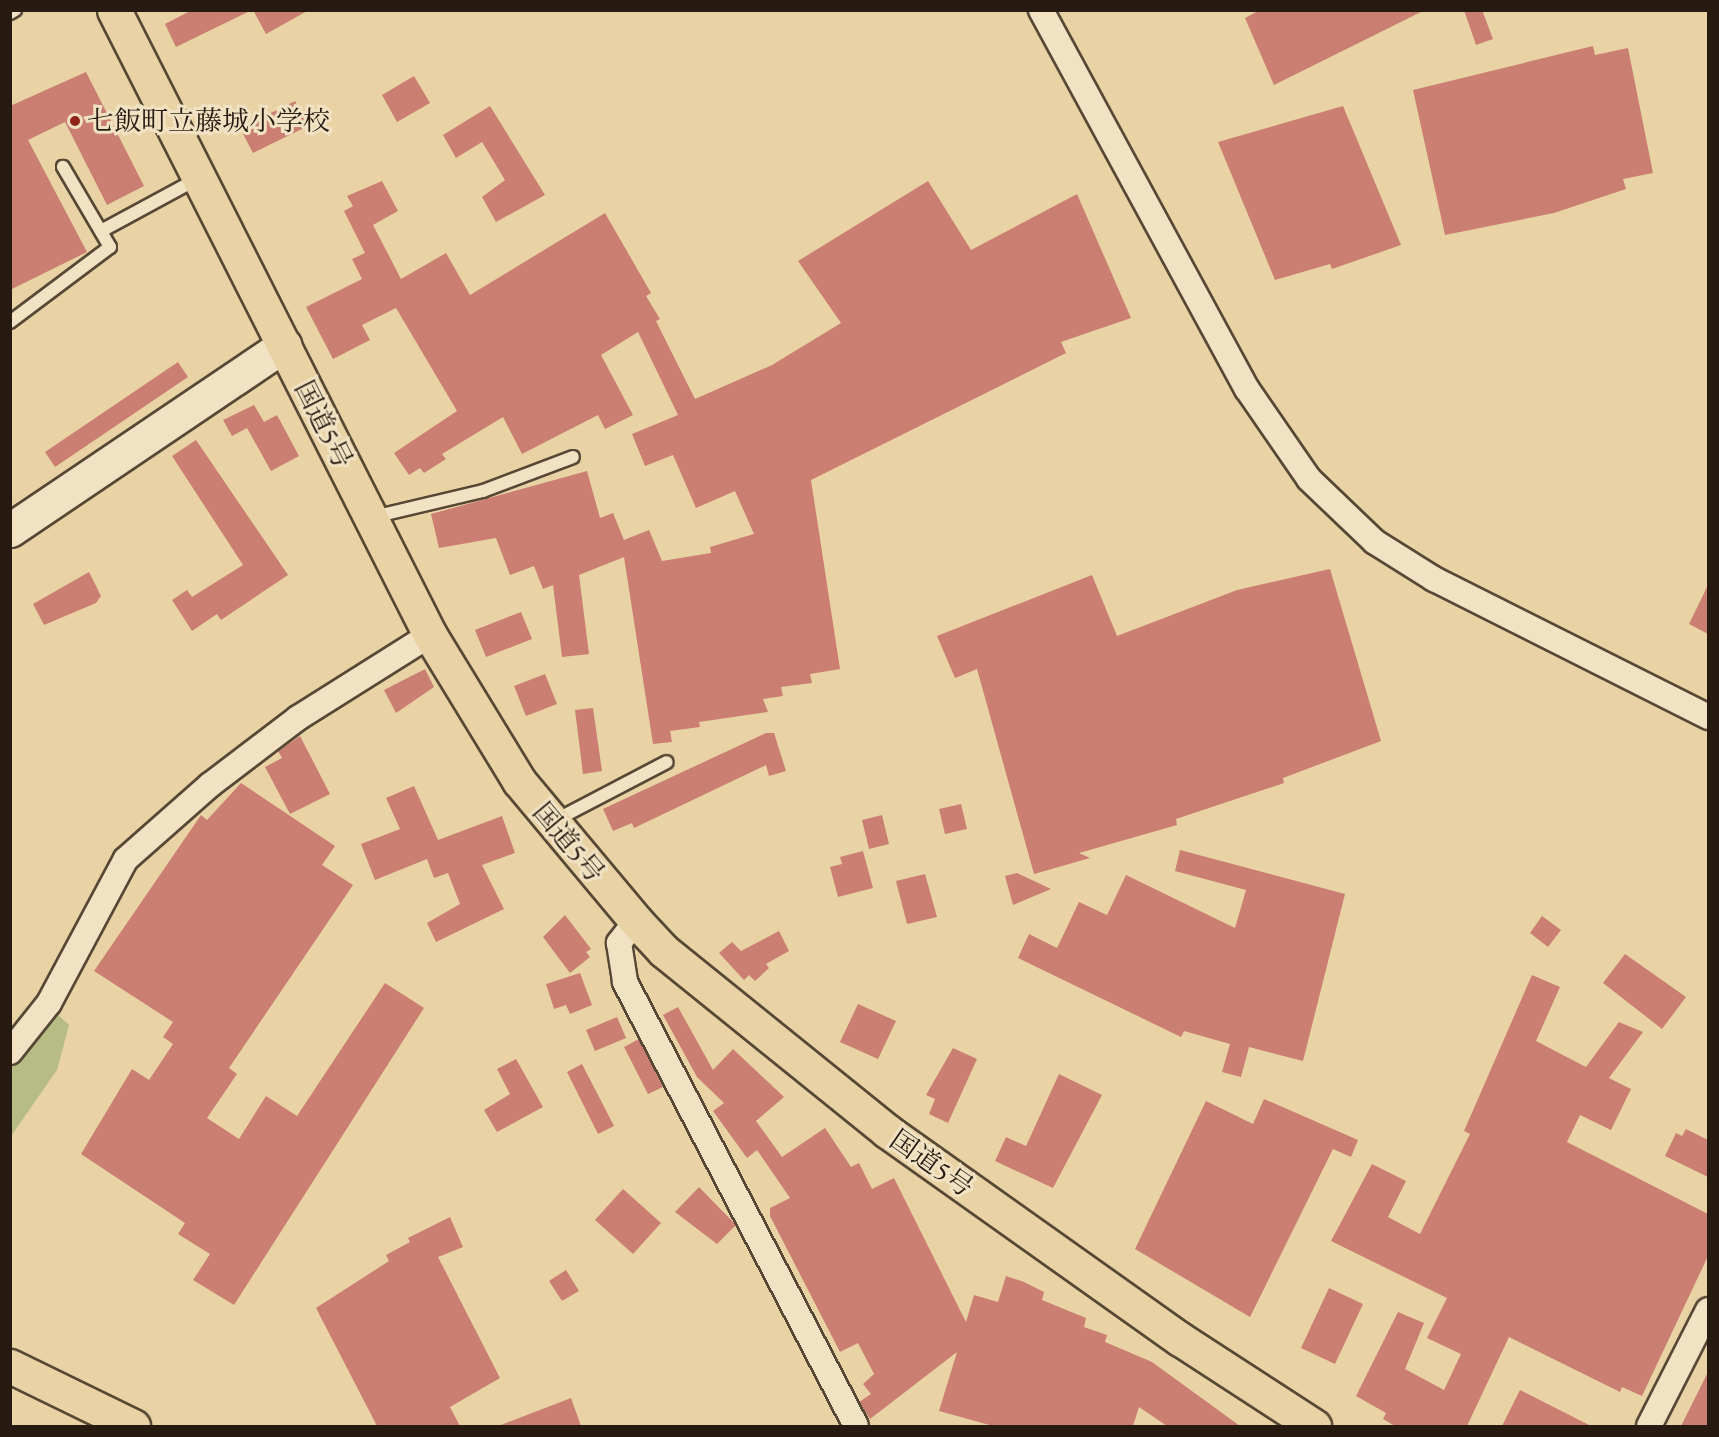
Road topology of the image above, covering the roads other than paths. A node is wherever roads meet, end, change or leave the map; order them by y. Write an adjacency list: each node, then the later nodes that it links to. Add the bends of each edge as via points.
1 (15, 10): 4 (lane)
2 (114, 10): 6 (highway, 国道5号)
3 (1041, 10): 14 (street, via 1247,389 1309,479 1375,542 1434,579)
4 (10, 13)
5 (63, 167): 7 (lane)
6 (201, 177): 7 (lane); 9 (highway, 国道5号)
7 (100, 231): 8 (lane, via 110,247)
8 (10, 322)
9 (284, 345): 11 (highway, 国道5号); 12 (street)
10 (573, 457): 11 (lane, via 483,491)
11 (371, 517): 13 (highway, 国道5号)
12 (10, 530)
13 (430, 635): 16 (highway, 国道5号, via 519,782); 18 (street, via 298,718 210,785 126,859 49,1003)
14 (1708, 717)
15 (667, 762): 16 (lane)
16 (553, 822): 17 (highway, 国道5号)
17 (636, 921): 22 (street, via 620,943 625,982); 23 (highway, 国道5号, via 664,951 887,1131 1180,1339)
18 (10, 1052)
19 (1708, 1310): 24 (street)
20 (10, 1366): 21 (highway)
21 (133, 1426)
22 (856, 1426)
23 (1314, 1426)
24 (1649, 1426)

